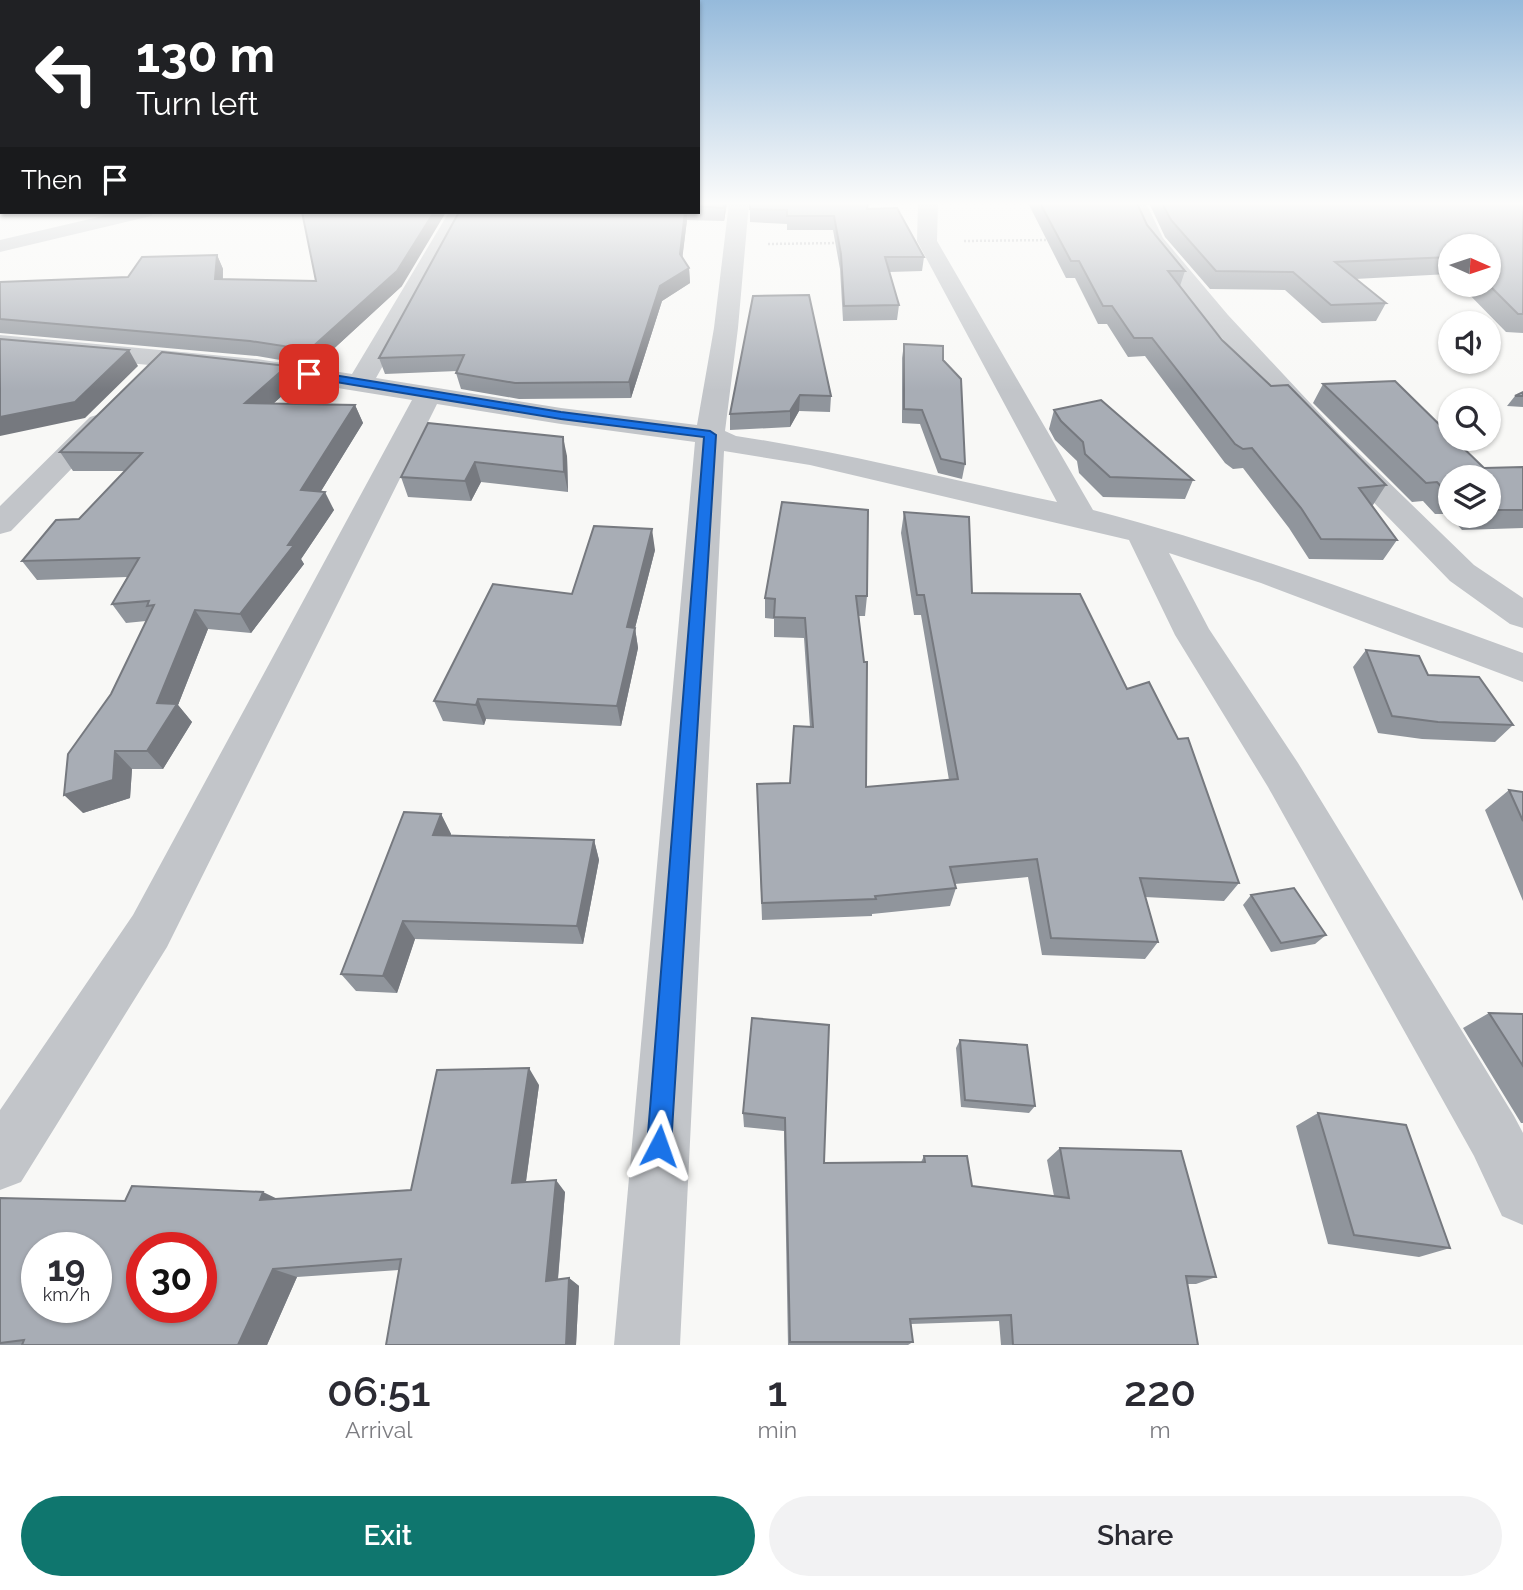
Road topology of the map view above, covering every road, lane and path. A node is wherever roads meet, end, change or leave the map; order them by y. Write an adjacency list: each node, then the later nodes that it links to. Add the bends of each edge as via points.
1 (427, 266): 8 (street)
2 (732, 266): 11 (street)
3 (941, 266): 12 (street)
4 (1175, 266): 15 (street, via 1320,430 1462,573)
5 (0, 343): 6 (street)
6 (166, 357): 7 (street); 8 (street)
7 (142, 380)
8 (361, 382): 9 (street)
9 (429, 394): 11 (street); 17 (street, via 150,931)
10 (116, 407): 13 (street)
11 (710, 435): 12 (street, via 729,444 810,456); 19 (street)
12 (1081, 516): 14 (street)
13 (0, 524)
14 (1142, 533): 16 (street, via 1273,575); 18 (street, via 1193,635 1290,787 1494,1136)
15 (1523, 615)
16 (1523, 668)
17 (0, 1161)
18 (1523, 1195)
19 (647, 1345)

